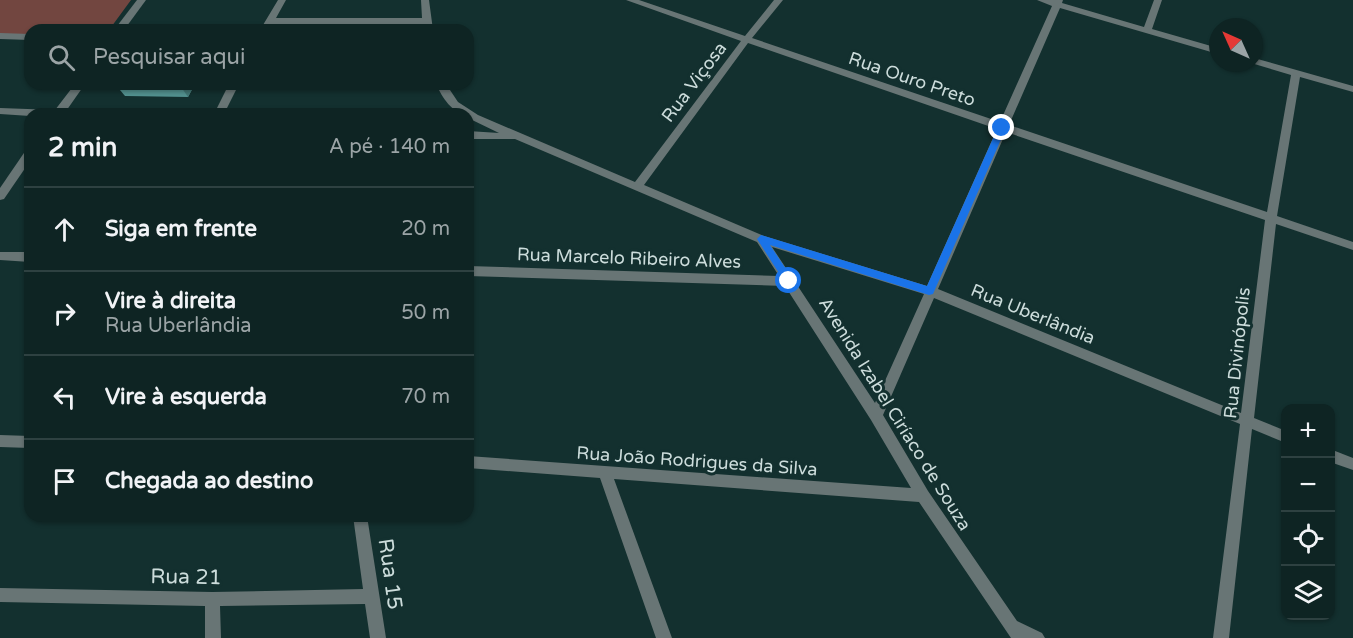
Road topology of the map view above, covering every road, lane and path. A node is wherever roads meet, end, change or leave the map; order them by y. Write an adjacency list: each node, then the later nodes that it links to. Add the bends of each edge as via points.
1 (142, 0): 10 (street)
2 (282, 0): 9 (street)
3 (425, 0): 13 (street)
4 (630, 0): 17 (street, Rua Ouro Preto)
5 (779, 0): 17 (street, Rua Viçosa)
6 (1041, 0): 8 (street)
7 (1158, 0): 14 (street)
8 (1058, 2): 14 (street); 31 (street)
9 (270, 21): 11 (street); 12 (street)
10 (124, 24)
11 (268, 24)
12 (365, 24)
13 (428, 24)
14 (1147, 31): 18 (street)
15 (0, 36): 16 (street)
16 (24, 37)
17 (746, 40): 31 (street, Rua Ouro Preto); 35 (street, Rua Viçosa)
18 (1209, 48)
19 (1263, 64): 20 (street)
20 (1296, 73): 21 (street); 37 (street, Rua Divinópolis)
21 (1353, 89)
22 (76, 90): 25 (street)
23 (231, 90): 26 (street)
24 (444, 90): 27 (street)
25 (62, 108)
26 (222, 108)
27 (457, 108)
28 (0, 111): 29 (street)
29 (24, 112)
30 (474, 116): 33 (street)
31 (1002, 128): 37 (street, Rua Ouro Preto); 44 (street)
32 (474, 135): 33 (street)
33 (521, 138): 35 (street)
34 (24, 162): 36 (street)
35 (638, 186): 38 (street)
36 (0, 196)
37 (1270, 219): 39 (street, Rua Ouro Preto); 46 (street, Rua Divinópolis)
38 (761, 239): 43 (street, Avenida Izabel Ciríaco de Souza); 44 (street, Rua Uberlândia)
39 (1353, 246)
40 (0, 256): 41 (street)
41 (24, 257)
42 (474, 271): 43 (street, Rua Marcelo Ribeiro Alves)
43 (789, 281): 45 (street, Avenida Izabel Ciríaco de Souza)
44 (929, 291): 45 (street); 46 (street, Rua Uberlândia)
45 (876, 416): 54 (street, Avenida Izabel Ciríaco de Souza)
46 (1248, 422): 47 (street, Rua Uberlândia); 64 (street, Rua Divinópolis)
47 (1281, 435)
48 (0, 441): 49 (street)
49 (24, 442)
50 (1335, 457): 52 (street)
51 (474, 462): 53 (street, Rua João Rodrigues da Silva)
52 (1353, 464)
53 (605, 472): 54 (street, Rua João Rodrigues da Silva); 62 (street)
54 (923, 496): 59 (street, Avenida Izabel Ciríaco de Souza)
55 (361, 522): 57 (street, Rua 15)
56 (0, 595): 58 (street, Rua 21)
57 (372, 596): 58 (street, Rua 21); 61 (street, Rua 15)
58 (212, 599): 60 (street)
59 (1017, 633): 63 (street)
60 (213, 638)
61 (378, 638)
62 (664, 638)
63 (1037, 638)
64 (1221, 638)

